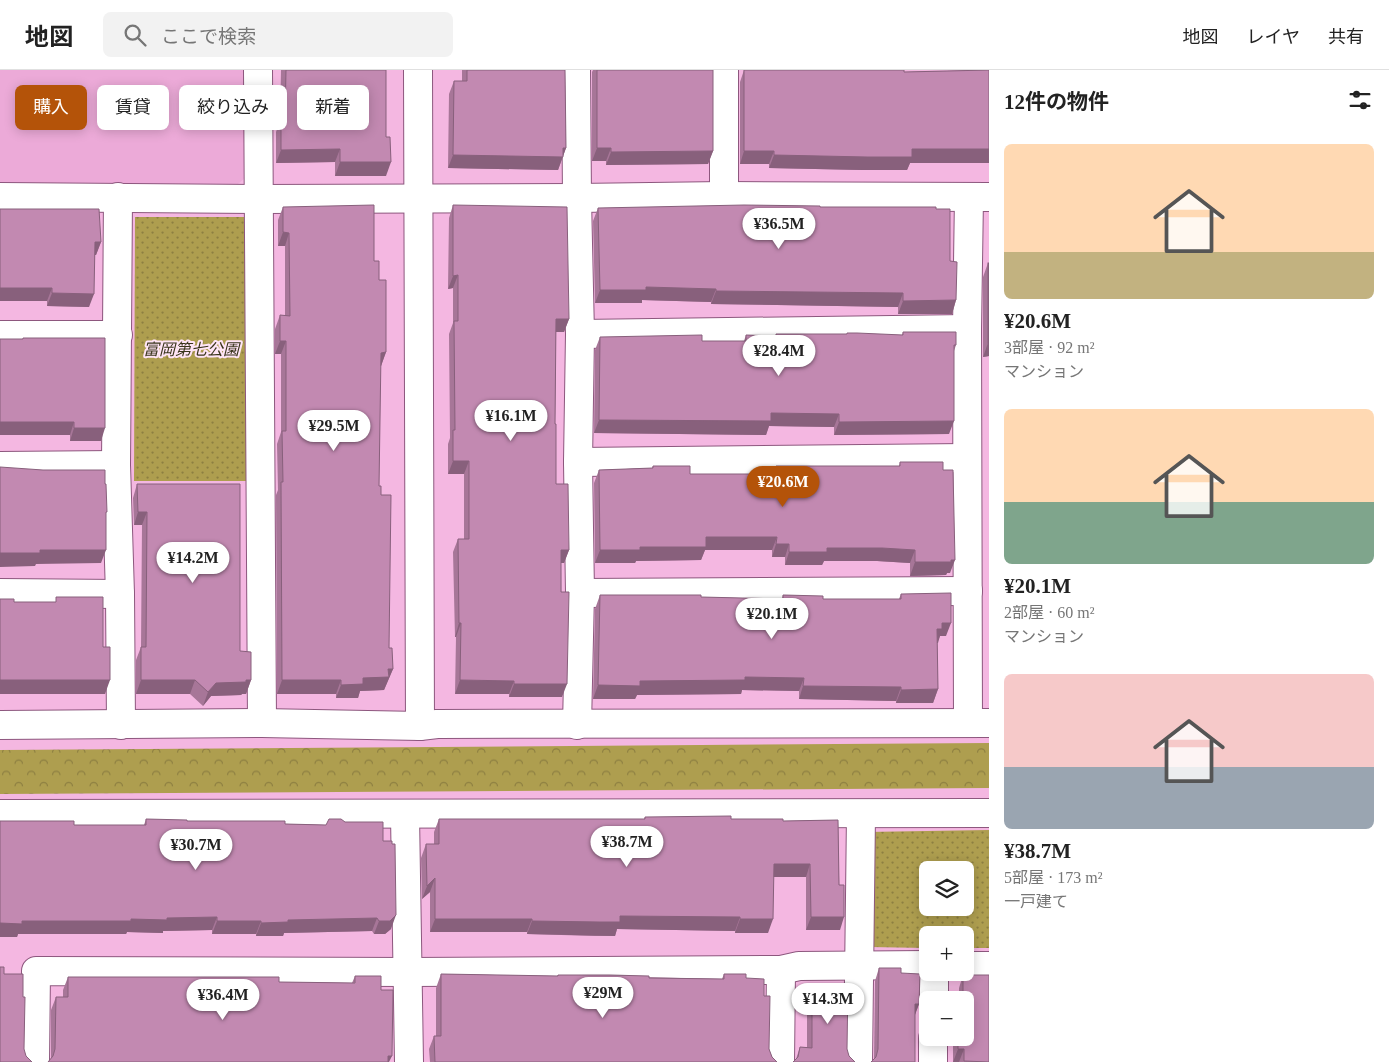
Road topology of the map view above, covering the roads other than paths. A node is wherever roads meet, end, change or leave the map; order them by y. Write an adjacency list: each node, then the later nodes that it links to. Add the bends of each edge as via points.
1 (258, 70): 10 (street)
2 (418, 70): 11 (street)
3 (576, 70): 9 (street)
4 (724, 70): 5 (street)
5 (724, 196): 8 (street); 9 (street)
6 (0, 197): 7 (street)
7 (118, 197): 10 (street); 15 (street)
8 (979, 197): 12 (street)
9 (576, 198): 11 (street); 13 (street)
10 (260, 199): 11 (street); 24 (street)
11 (418, 199): 29 (street)
12 (967, 329): 13 (street); 16 (street)
13 (580, 334): 17 (street)
14 (0, 335): 15 (street)
15 (118, 335): 18 (street)
16 (967, 458): 17 (street); 20 (street)
17 (578, 462): 21 (street)
18 (116, 465): 19 (street); 23 (street)
19 (0, 466)
20 (968, 591): 21 (street); 25 (street)
21 (580, 593): 28 (street)
22 (0, 594): 23 (street)
23 (120, 594): 27 (street)
24 (262, 723): 27 (street); 29 (street)
25 (979, 723): 28 (street)
26 (0, 725): 27 (street)
27 (121, 725)
28 (577, 725): 29 (street)
29 (420, 726)
30 (989, 813): 32 (street)
31 (0, 814): 33 (street)
32 (861, 814): 33 (street); 34 (street)
33 (405, 815): 39 (street)
34 (859, 965): 35 (street); 38 (street, via 799,966); 44 (street)
35 (919, 966)
36 (974, 966): 37 (street)
37 (989, 966)
38 (781, 970): 39 (street); 43 (street)
39 (409, 972): 41 (street, via 36,971); 42 (street)
40 (933, 1046): 45 (street)
41 (35, 1062)
42 (410, 1062)
43 (780, 1062)
44 (858, 1062)
45 (933, 1062)

